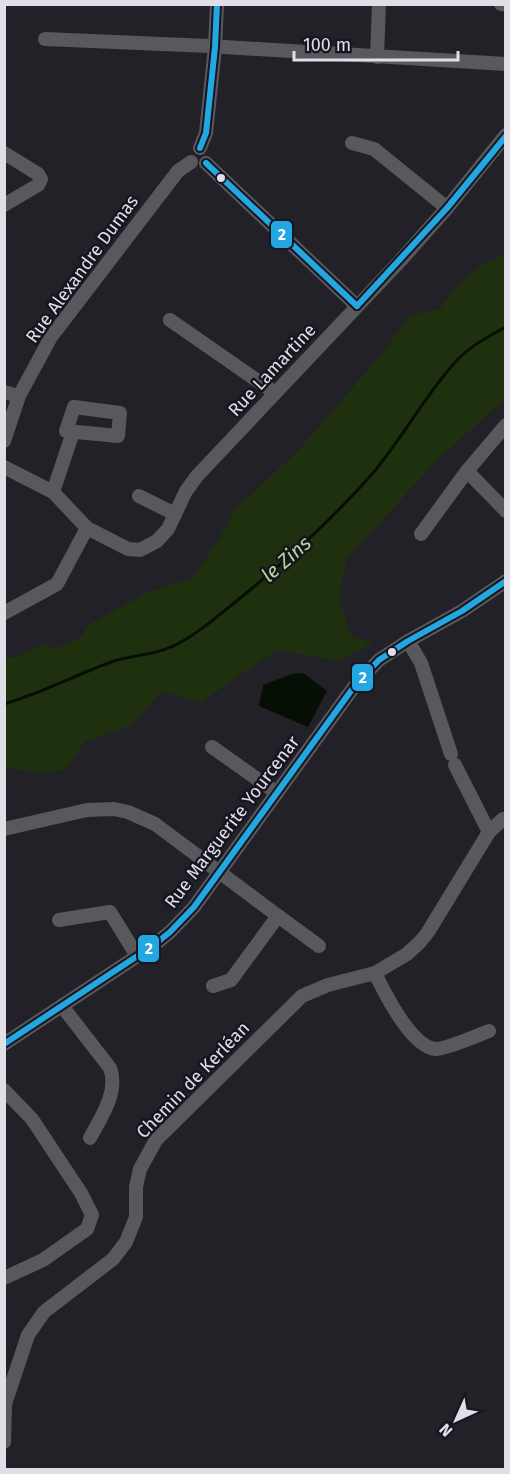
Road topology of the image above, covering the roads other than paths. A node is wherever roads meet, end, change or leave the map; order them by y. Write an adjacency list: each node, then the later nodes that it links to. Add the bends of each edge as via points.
1 (217, 4): 6 (street)
2 (379, 4): 7 (street)
3 (501, 4): 4 (street)
4 (506, 5)
5 (45, 39): 6 (street)
6 (215, 47): 7 (street); 11 (street, via 206,133)
7 (377, 57): 8 (street)
8 (506, 64)
9 (506, 135): 16 (street, Rue Lamartine)
10 (352, 144): 16 (street, via 374,149)
11 (200, 148): 13 (street, via 192,151); 14 (street, via 208,155)
12 (4, 153): 15 (street, via 41,179 38,185)
13 (191, 162): 14 (street, via 199,166); 21 (street, Rue Alexandre Dumas, via 178,171 51,337)
14 (206, 163): 17 (street)
15 (6, 200)
16 (447, 208): 17 (street, Rue Lamartine)
17 (357, 306): 20 (street, Rue Lamartine)
18 (170, 320): 20 (street)
19 (4, 392): 21 (street)
20 (275, 393): 30 (street, Rue Lamartine, via 197,476)
21 (20, 396): 24 (street, Rue Alexandre Dumas)
22 (506, 425): 26 (street)
23 (73, 432): 27 (street)
24 (4, 441)
25 (4, 467): 27 (street, Rue Lamartine)
26 (467, 471): 29 (street); 32 (street)
27 (53, 492): 31 (street, Rue Lamartine)
28 (140, 496): 30 (street)
29 (506, 511)
30 (175, 514): 31 (street, Rue Lamartine, via 168,529 140,550 128,549)
31 (87, 528): 34 (street, via 57,584)
32 (421, 534)
33 (506, 581): 35 (street, Rue Marguerite Yourcenar)
34 (4, 613)
35 (408, 641): 37 (street, Rue Marguerite Yourcenar, via 379,660 356,684); 40 (street, via 421,663 453,760)
36 (212, 747): 37 (street)
37 (277, 793): 41 (street, Rue Marguerite Yourcenar)
38 (506, 820): 40 (street)
39 (4, 829): 41 (street, via 87,810 121,810 155,824)
40 (489, 832): 46 (street, Chemin de Kerléan, via 420,942)
41 (220, 873): 42 (street); 45 (street, Rue Marguerite Yourcenar, via 170,932)
42 (278, 916): 44 (street); 47 (street, via 231,980)
43 (59, 920): 45 (street, via 110,912)
44 (319, 946)
45 (137, 956): 48 (street, Rue Marguerite Yourcenar)
46 (375, 973): 49 (street, via 389,1003 422,1045 437,1050); 54 (street, Chemin de Kerléan, via 302,996 156,1140 140,1169 136,1217 126,1242 112,1259 38,1319 24,1344)
47 (213, 986)
48 (62, 1006): 50 (street, Rue Marguerite Yourcenar); 52 (street, via 114,1078)
49 (489, 1031)
50 (4, 1044)
51 (4, 1090): 53 (street, via 32,1119 92,1215 87,1229 44,1260)
52 (90, 1138)
53 (4, 1278)
54 (4, 1404): 55 (street, Chemin de Kerléan)
55 (4, 1442)

